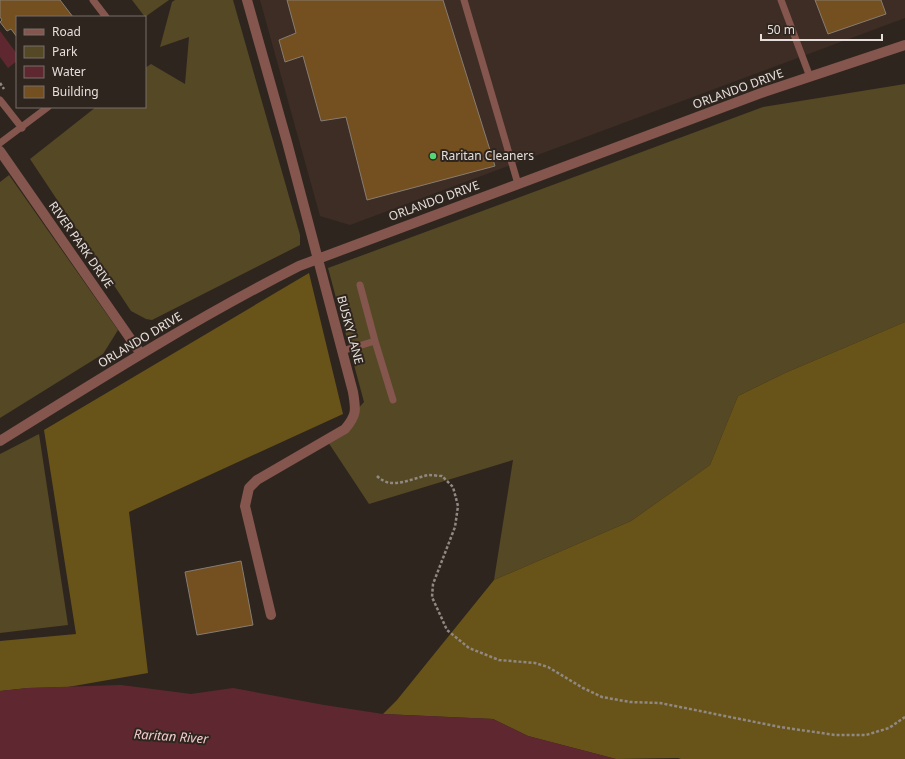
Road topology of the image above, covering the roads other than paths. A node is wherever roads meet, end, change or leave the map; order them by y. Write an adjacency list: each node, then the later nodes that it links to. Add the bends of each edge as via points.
1 (93, 0): 5 (lane)
2 (247, 0): 14 (street, BUSKY LANE)
3 (464, 0): 13 (lane)
4 (781, 0): 7 (lane)
5 (105, 16)
6 (905, 45): 7 (street, ORLANDO DRIVE)
7 (810, 77): 13 (street, ORLANDO DRIVE)
8 (0, 100): 10 (lane)
9 (47, 108): 10 (lane)
10 (22, 128): 11 (lane)
11 (0, 143)
12 (0, 152): 18 (street, RIVER PARK DRIVE)
13 (518, 184): 14 (street, ORLANDO DRIVE)
14 (318, 259): 17 (street, BUSKY LANE); 18 (street, ORLANDO DRIVE, via 254,288)
15 (360, 284): 16 (lane)
16 (375, 341): 17 (lane); 19 (lane)
17 (342, 351): 21 (street, BUSKY LANE, via 356,411 352,421 345,429 257,480 249,488 245,506)
18 (141, 354): 20 (street, ORLANDO DRIVE)
19 (394, 400)
20 (0, 441)
21 (271, 615)

